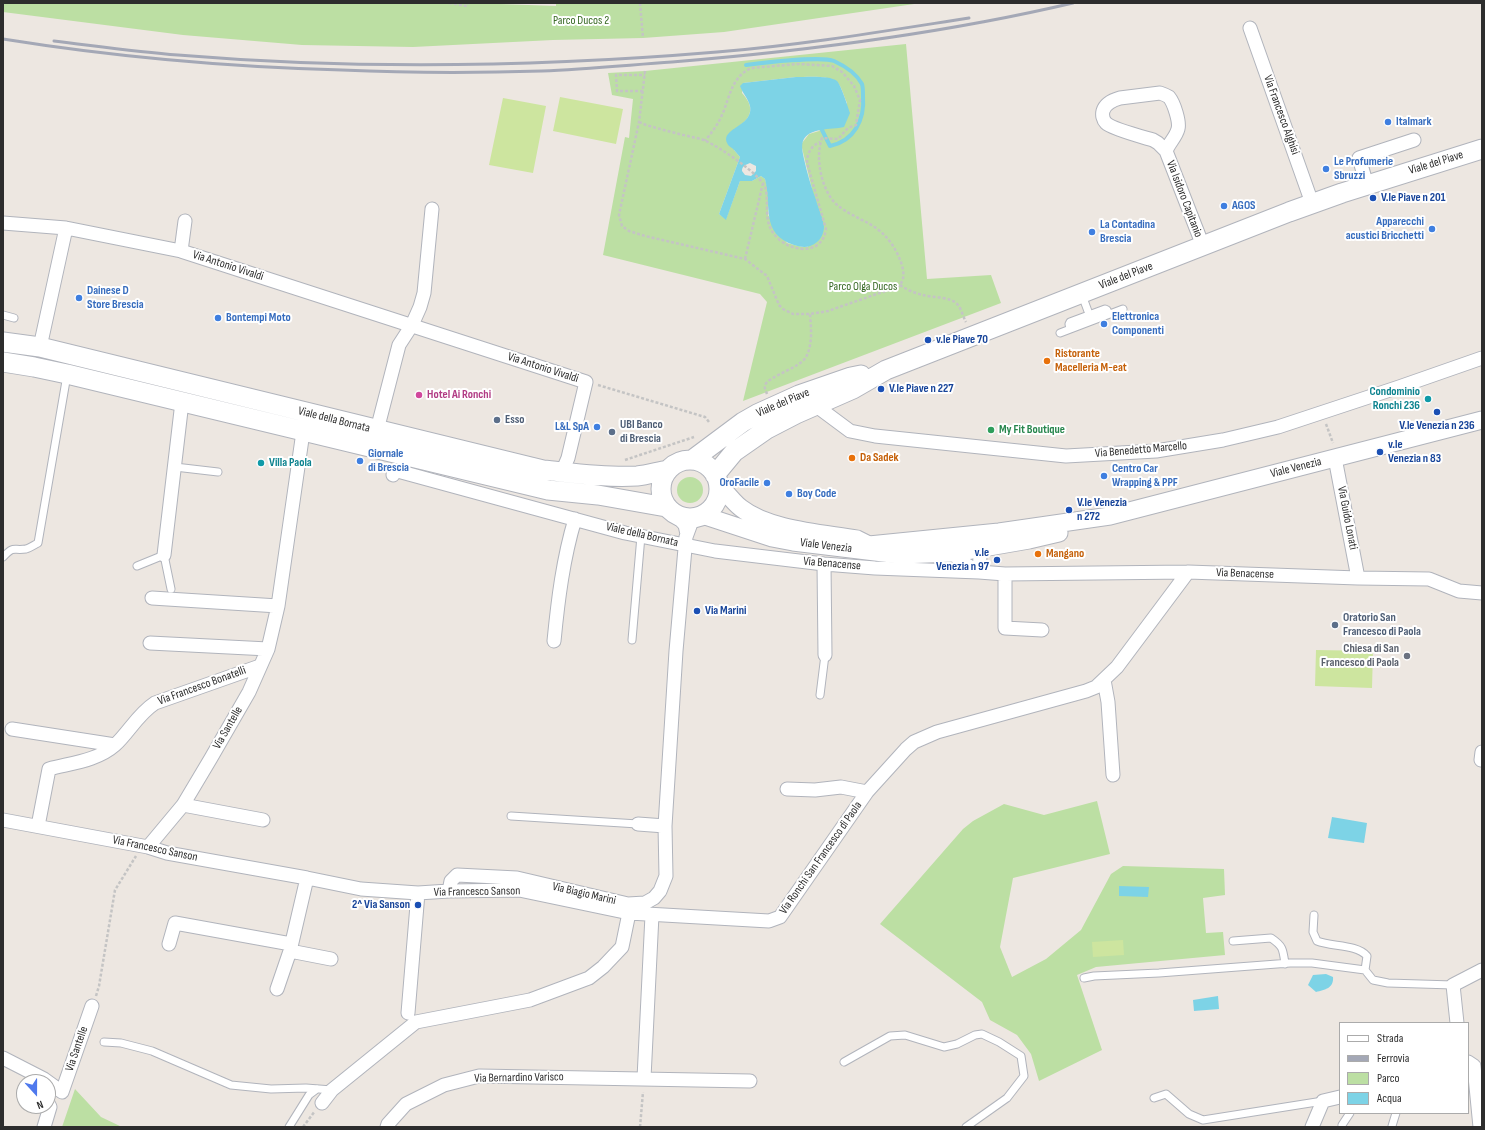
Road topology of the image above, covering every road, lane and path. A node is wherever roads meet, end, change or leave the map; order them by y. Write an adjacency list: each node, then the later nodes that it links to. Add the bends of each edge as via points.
1 (449, 3): 2 (path, via 466,6)
2 (468, 3)
3 (640, 3): 5 (path)
4 (1250, 28): 17 (street, Via Francesco Alghisi)
5 (643, 38)
6 (645, 71): 7 (path)
7 (645, 75): 8 (path); 8 (path, via 616,76 617,91)
8 (643, 91): 9 (path)
9 (639, 122): 11 (path); 24 (path, via 619,215 622,226 645,236)
10 (1414, 140): 16 (street, via 1359,158)
11 (705, 141): 12 (path, via 722,116 734,83 744,71 751,68 799,64 832,66 850,81 860,100 856,125 848,128 838,140 822,138); 15 (path, via 737,160)
12 (820, 142): 15 (path, via 811,148 807,158 826,224 820,244 810,249 799,248 786,244 776,236 767,220 766,189); 25 (path, via 819,168 830,196 838,206 890,240 902,266 904,276)
13 (1482, 149): 16 (main road, Viale del Piave)
14 (1166, 151): 14 (street, Via Isidoro Capitanio, via 1153,140 1107,124 1103,116 1105,107 1120,98 1165,94 1171,101 1179,124); 22 (street, Via Isidoro Capitanio)
15 (763, 183): 24 (path)
16 (1367, 185): 17 (main road, Viale del Piave)
17 (1312, 203): 22 (main road, Viale del Piave)
18 (432, 209): 33 (street, via 424,293)
19 (185, 221): 23 (street, Via Antonio Vivaldi)
20 (3, 223): 21 (street, Via Antonio Vivaldi)
21 (66, 228): 23 (street, Via Antonio Vivaldi); 38 (street)
22 (1203, 246): 26 (main road, Viale del Piave)
23 (180, 251): 33 (street, Via Antonio Vivaldi)
24 (745, 259): 28 (path, via 767,276 776,300 783,309 793,314)
25 (900, 285): 28 (path, via 837,308); 36 (path, via 923,295 955,302 961,310)
26 (1081, 293): 29 (lane); 36 (main road, Viale del Piave)
27 (1123, 309): 30 (lane)
28 (810, 314): 45 (path, via 810,346 806,357 767,382 765,389)
29 (1089, 314): 30 (lane, via 1105,308); 34 (lane, via 1070,322)
30 (1109, 314): 34 (lane)
31 (3, 315): 32 (lane)
32 (14, 318)
33 (412, 325): 43 (street, Via Antonio Vivaldi); 51 (street, via 399,345)
34 (1070, 328): 35 (lane)
35 (1060, 332)
36 (971, 336): 41 (main road, Viale del Piave)
37 (3, 342): 38 (main road, Viale della Bornata)
38 (40, 347): 51 (main road, Viale della Bornata)
39 (1482, 358): 48 (street, Via Benedetto Marcello)
40 (3, 362): 42 (main road, Viale della Bornata)
41 (886, 370): 44 (main road, Viale del Piave, via 850,377); 47 (main road, Viale del Piave, via 853,389)
42 (67, 374): 46 (main road, Viale della Bornata); 72 (lane, via 38,543 27,549 14,548)
43 (586, 382): 50 (path, via 705,417); 60 (street, Via Antonio Vivaldi, via 568,458)
44 (799, 396): 47 (street, Via Benedetto Marcello); 56 (main road, Viale del Piave, via 743,422)
45 (768, 398)
46 (182, 402): 52 (main road, Viale della Bornata); 57 (street)
47 (816, 405): 48 (street, Via Benedetto Marcello, via 845,428 862,434 1066,456 1156,451 1223,440 1278,427); 62 (main road, Viale del Piave, via 756,435 734,452)
48 (1322, 412): 54 (path)
49 (1482, 420): 54 (street, Viale Venezia)
50 (708, 422)
51 (377, 430): 60 (main road, Viale della Bornata, via 543,470)
52 (303, 432): 63 (main road, Viale della Bornata, via 548,490 598,495); 82 (street, Via Santelle)
53 (701, 435): 55 (path)
54 (1334, 451): 64 (street, Viale Venezia); 78 (street, Via Guido Lonati)
55 (623, 460)
56 (692, 460): 58 (main road, via 675,464); 62 (main road, via 709,468)
57 (175, 467): 59 (lane); 71 (street)
58 (668, 470): 60 (main road, Viale della Bornata, via 637,476); 63 (main road, via 661,488 662,498)
59 (218, 472)
60 (562, 472)
61 (393, 475): 65 (street, Viale della Bornata, via 394,470)
62 (716, 479): 66 (main road, via 716,501); 68 (street, Viale Venezia, via 740,507 770,524 856,539)
63 (670, 510): 66 (main road, via 683,517)
64 (1110, 516): 68 (street, Viale Venezia, via 999,532); 69 (street, Viale Venezia, via 1079,529)
65 (575, 519): 67 (street, Viale della Bornata); 85 (street, via 558,596)
66 (692, 528): 67 (street, Viale della Bornata); 70 (street, Viale Venezia, via 900,555); 73 (street, Via Benacense, via 715,551); 103 (street, Via Biagio Marini, via 676,651)
67 (641, 536): 84 (lane)
68 (869, 545): 70 (street, Viale Venezia)
69 (978, 550): 70 (street, Viale Venezia); 75 (street)
70 (954, 553): 75 (street, Via Benacense, via 959,560)
71 (164, 556): 74 (lane); 79 (lane)
72 (3, 557)
73 (824, 564): 75 (street, Via Benacense); 88 (street, Viale Venezia)
74 (137, 566)
75 (979, 572): 77 (street, Via Benacense)
76 (1188, 572): 77 (street, Via Benacense); 78 (street, Via Benacense); 90 (street, Via Ronchi San Francesco di Paola, via 1117,667)
77 (1005, 574): 83 (street, via 1005,628)
78 (1358, 578): 80 (street, Via Benacense, via 1428,579 1459,591)
79 (171, 589)
80 (1482, 593)
81 (152, 598): 82 (street)
82 (278, 606): 87 (street, Via Santelle)
83 (1042, 630)
84 (632, 640)
85 (554, 641)
86 (150, 643): 87 (street)
87 (268, 649): 89 (street, Via Santelle)
88 (825, 655): 91 (lane)
89 (260, 666): 93 (street, Via Francesco Bonatelli, via 154,703); 97 (street, Via Santelle, via 249,692)
90 (1104, 680): 94 (street); 96 (street, Via Ronchi San Francesco di Paola, via 1086,691 937,732 914,742)
91 (820, 695)
92 (12, 729): 93 (street)
93 (115, 745): 102 (street, Via Francesco Bonatelli, via 99,756 49,769)
94 (1113, 776)
95 (787, 789): 96 (street, via 815,790 841,787)
96 (867, 792): 109 (street, Via Ronchi San Francesco di Paola, via 780,917 770,921)
97 (183, 805): 100 (street); 104 (street, Via Santelle)
98 (511, 816): 101 (lane)
99 (3, 820): 102 (street, Via Francesco Sanson)
100 (263, 820)
101 (638, 824): 103 (street)
102 (38, 826): 104 (street, Via Francesco Sanson)
103 (665, 826): 106 (street, Via Biagio Marini, via 666,876 660,891 645,903 628,904 517,878 457,875 451,881)
104 (143, 849): 105 (street, Via Francesco Sanson); 120 (path, via 115,890)
105 (308, 878): 107 (street, Via Francesco Sanson, via 361,889); 113 (street)
106 (449, 891): 107 (street, Via Francesco Sanson); 108 (street, Via Francesco Sanson, via 519,890)
107 (418, 893): 123 (street, Via Francesco Sanson)
108 (629, 914): 109 (street, Via Ronchi San Francesco di Paola); 135 (street, via 622,947 604,967 589,978 530,1000 416,1022)
109 (652, 915): 131 (street)
110 (1314, 915): 116 (lane, via 1313,932 1317,941 1362,951 1367,956)
111 (1233, 941): 115 (lane, via 1271,938 1280,944)
112 (169, 944): 113 (street, via 175,923)
113 (291, 948): 114 (street); 121 (street)
114 (331, 958)
115 (1285, 964): 116 (lane, via 1312,963); 118 (lane)
116 (1365, 970): 119 (lane, via 1373,980 1388,983)
117 (1482, 970): 119 (street)
118 (1084, 978)
119 (1453, 985): 124 (street)
120 (99, 986)
121 (278, 989)
122 (92, 1006): 129 (street, Via Santelle, via 62,1092 44,1079)
123 (408, 1014)
124 (1458, 1022)
125 (104, 1042): 134 (lane, via 121,1043 152,1051 231,1085 271,1089)
126 (3, 1058): 129 (street)
127 (844, 1062): 150 (lane, via 890,1036 905,1035 944,1047 982,1034 999,1042 1021,1056 1024,1076 1007,1098)
128 (1469, 1063): 133 (street, via 1474,1066)
129 (19, 1067): 130 (street)
130 (27, 1074)
131 (644, 1078): 132 (street, Via Bernardino Varisco); 148 (street, Via Bernardino Varisco, via 479,1076 444,1085 406,1104); 149 (path)
132 (750, 1081)
133 (1475, 1081): 152 (street)
134 (317, 1089): 135 (lane); 146 (lane, via 309,1095)
135 (332, 1090): 139 (street)
136 (1339, 1097): 138 (street)
137 (1154, 1098): 138 (lane, via 1166,1094 1189,1114 1203,1120)
138 (1323, 1101): 151 (street)
139 (322, 1103): 147 (path)
140 (48, 1114): 145 (street)
141 (1349, 1114): 143 (lane)
142 (1396, 1114): 144 (lane)
143 (1342, 1125)
144 (1392, 1126)
145 (44, 1127)
146 (289, 1127)
147 (303, 1127)
148 (387, 1127)
149 (640, 1127)
150 (966, 1127)
151 (1312, 1127)
152 (1480, 1127)

